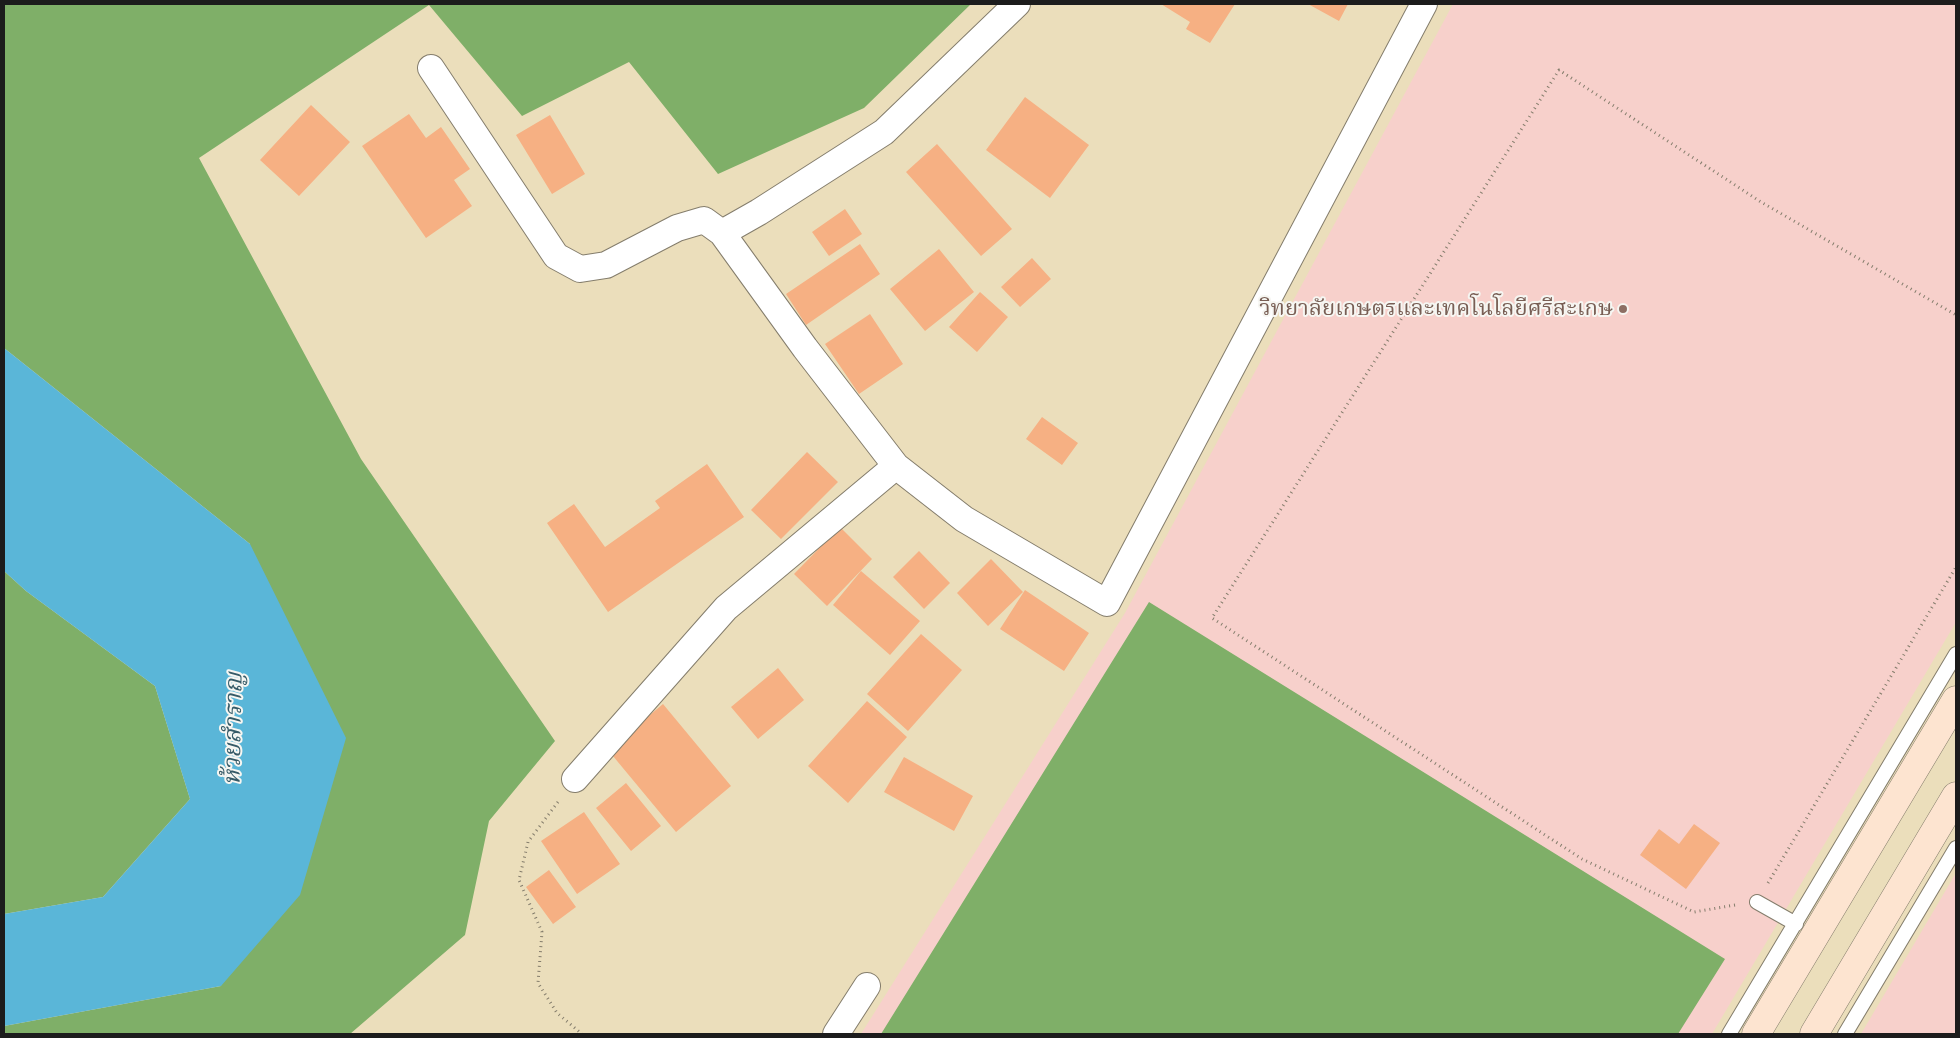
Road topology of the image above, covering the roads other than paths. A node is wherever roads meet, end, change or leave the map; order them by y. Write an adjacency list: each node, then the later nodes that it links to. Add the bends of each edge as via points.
1 (1017, 4): 4 (street, via 884,132)
2 (1424, 4): 5 (street, via 1107,603 964,519)
3 (431, 68): 4 (street, via 556,256 580,269 606,265 677,228 704,220)
4 (722, 232): 5 (street, via 805,348)
5 (896, 466): 8 (street, via 726,608)
6 (1956, 654): 12 (lane)
7 (1956, 700): 16 (street)
8 (575, 779)
9 (1956, 796): 17 (street)
10 (1956, 848): 18 (lane)
11 (1757, 902): 12 (lane)
12 (1796, 924): 15 (lane)
13 (867, 986): 14 (street)
14 (836, 1034)
15 (1729, 1034)
16 (1756, 1034)
17 (1814, 1034)
18 (1845, 1034)

